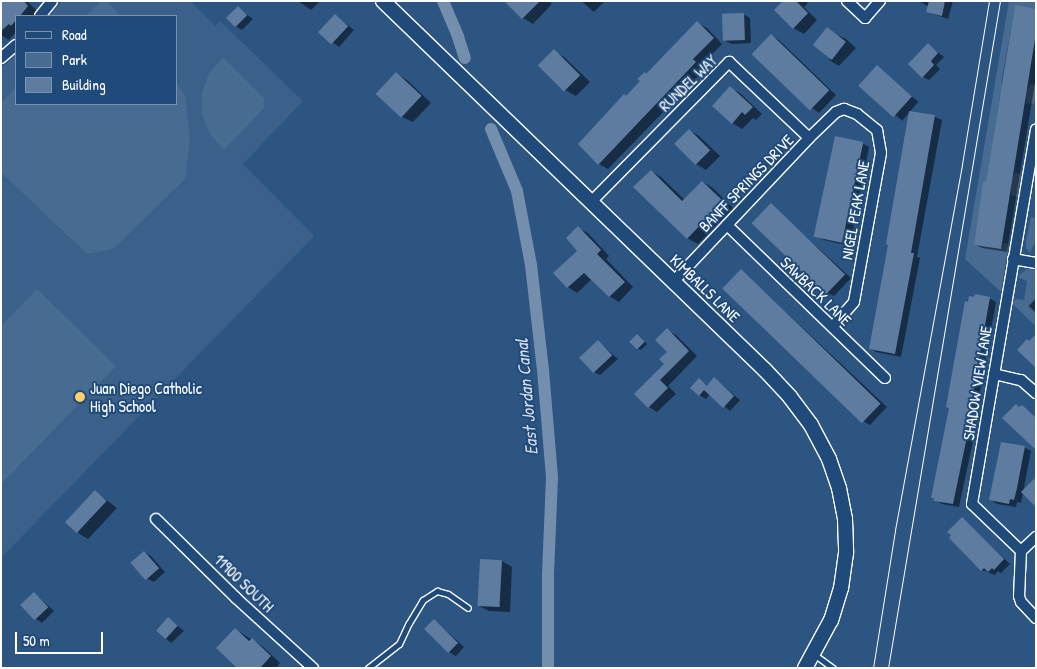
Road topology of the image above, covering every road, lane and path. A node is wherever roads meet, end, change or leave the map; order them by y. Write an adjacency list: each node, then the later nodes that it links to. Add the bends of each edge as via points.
1 (52, 1): 5 (street)
2 (383, 1): 11 (street, KIMBALLS LANE)
3 (847, 1): 4 (street, via 865,18)
4 (880, 1)
5 (41, 15)
6 (15, 46): 7 (street)
7 (1, 58)
8 (844, 109): 10 (street, BANFF SPRINGS DRIVE, via 836,112); 16 (street, NIGEL PEAK LANE, via 857,114 877,130 880,153 854,302)
9 (1036, 129): 13 (street, SHADOW VIEW LANE)
10 (809, 138): 11 (street, RUNDEL WAY, via 729,62); 12 (street, BANFF SPRINGS DRIVE)
11 (592, 202): 15 (street, KIMBALLS LANE)
12 (726, 225): 15 (street, BANFF SPRINGS DRIVE); 16 (street, SAWBACK LANE)
13 (1013, 259): 14 (street); 17 (street, SHADOW VIEW LANE)
14 (1036, 263)
15 (674, 282): 25 (street, KIMBALLS LANE, via 790,397 811,424 834,474 845,519 844,571 832,620)
16 (832, 327): 18 (street, SAWBACK LANE)
17 (994, 374): 19 (street, via 1021,380); 22 (street, SHADOW VIEW LANE, via 972,504)
18 (885, 378)
19 (1036, 393)
20 (156, 519): 26 (street, 11900 SOUTH)
21 (1036, 537): 22 (street)
22 (1021, 551): 24 (street, via 1018,596)
23 (468, 608): 27 (lane, via 448,594 437,591 423,600 400,644)
24 (1036, 618)
25 (814, 655): 28 (street, KIMBALLS LANE); 29 (lane)
26 (313, 668)
27 (368, 668)
28 (805, 668)
29 (832, 668)

